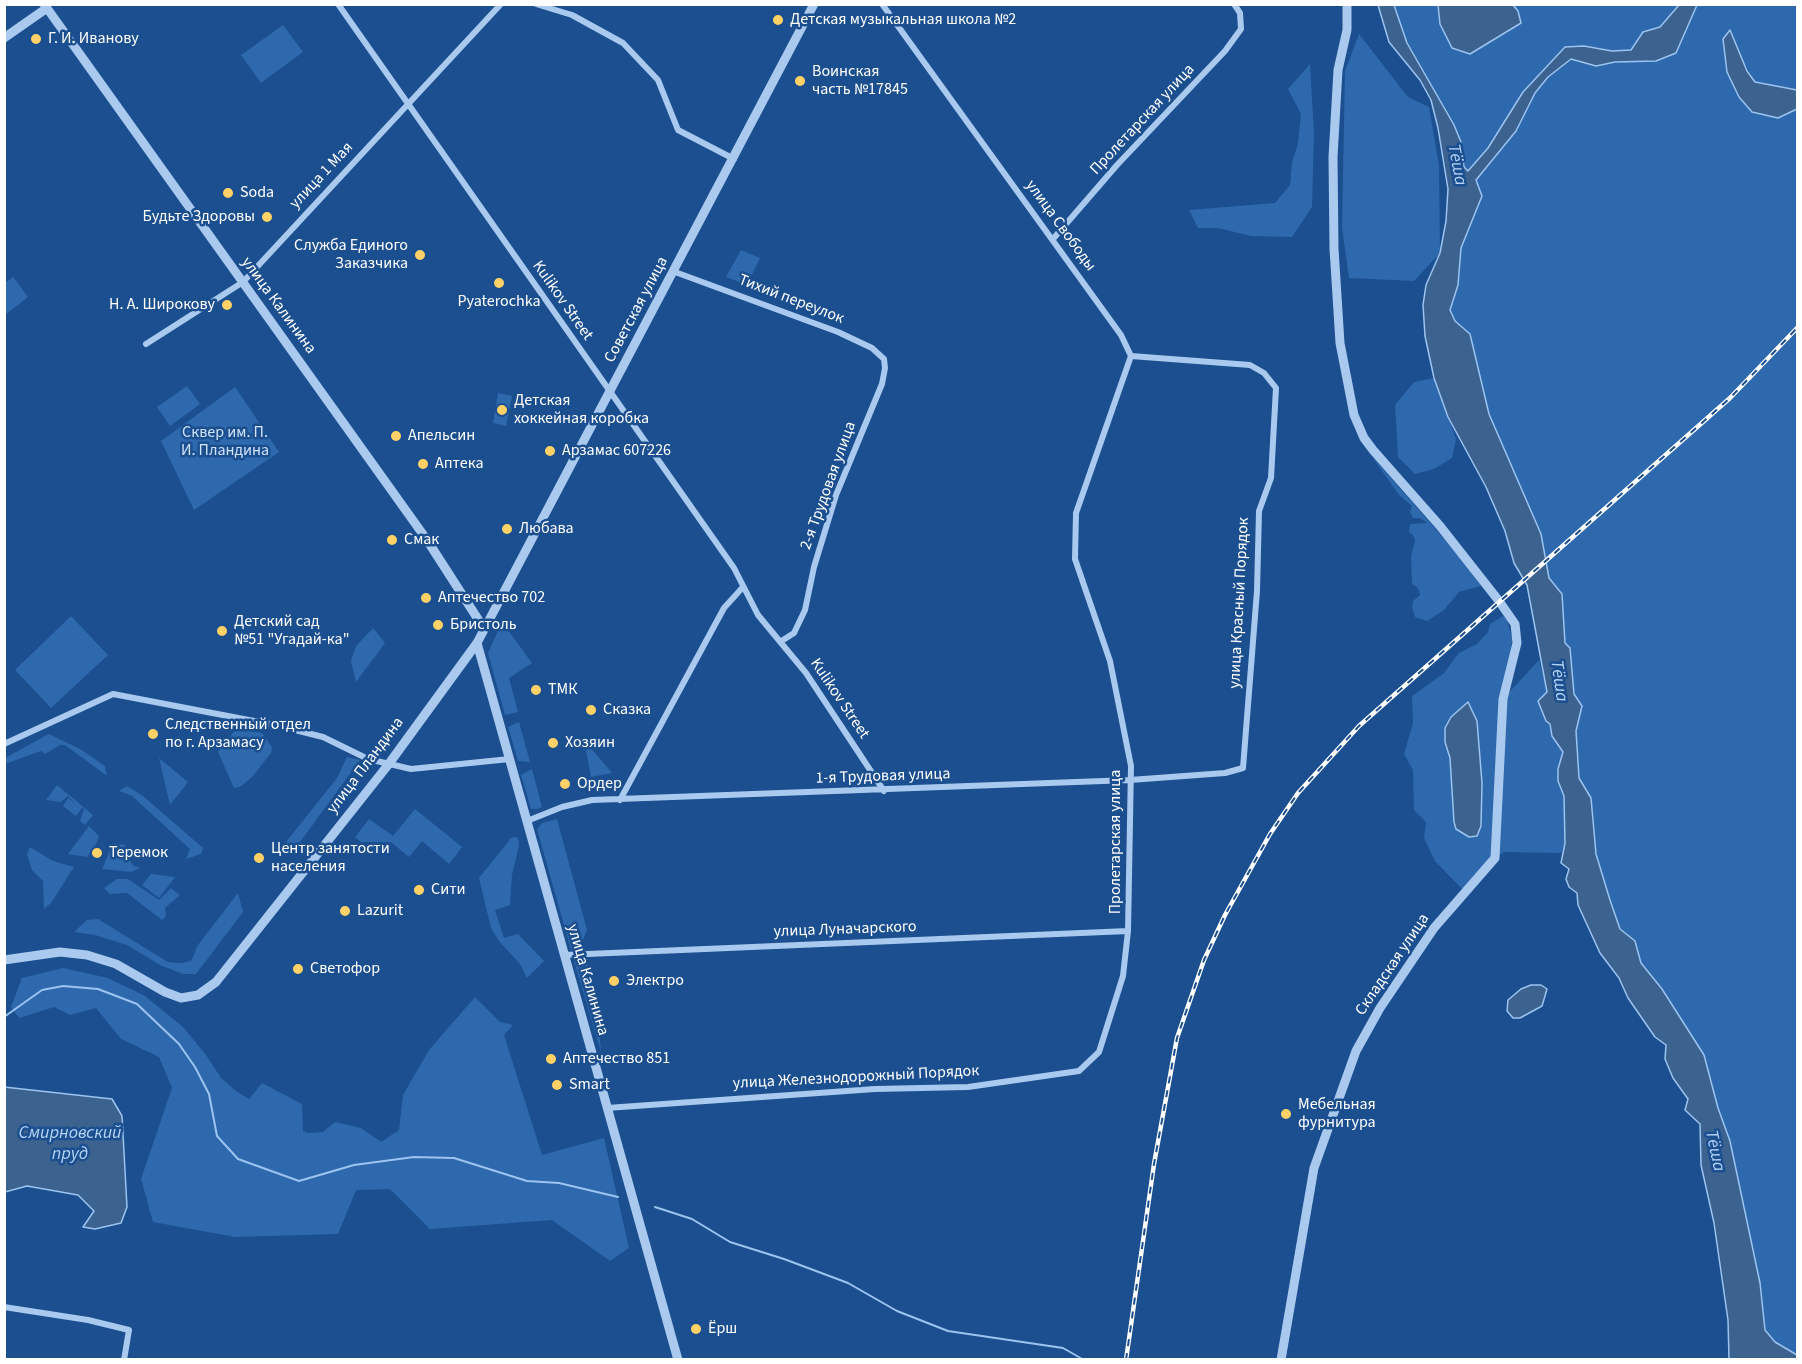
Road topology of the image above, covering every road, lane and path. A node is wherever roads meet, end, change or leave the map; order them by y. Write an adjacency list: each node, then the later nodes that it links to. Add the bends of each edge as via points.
1 (338, 4): 11 (street, Kulikov Street)
2 (501, 4): 9 (street, улица 1 Мая)
3 (536, 4): 12 (street, via 572,15 623,43 658,80 678,130)
4 (814, 4): 12 (street, Советская улица)
5 (882, 4): 13 (street, улица Свободы)
6 (1234, 4): 13 (street, Пролетарская улица, via 1240,13 1241,29 1225,51)
7 (1347, 4): 40 (street, Складская улица, via 1347,30 1338,70 1334,238 1340,343 1354,415 1368,444 1440,526 1515,624 1517,643 1503,699 1495,858 1434,928 1356,1051 1314,1168)
8 (46, 6): 10 (street); 15 (street, улица Калинина)
9 (492, 8): 11 (street, улица 1 Мая)
10 (4, 38)
11 (407, 104): 15 (street, улица 1 Мая); 19 (street, Kulikov Street)
12 (734, 159): 14 (street, Советская улица)
13 (1053, 239): 17 (street, улица Свободы, via 1121,336)
14 (675, 272): 18 (street, Тихий переулок, via 838,332 872,348 884,359); 19 (street, Советская улица)
15 (243, 282): 16 (street, улица 1 Мая); 21 (street, улица Калинина, via 427,540)
16 (146, 344)
17 (1131, 357): 27 (street, улица Красный Порядок, via 1250,365 1264,373 1276,388 1271,478 1259,511); 28 (street, Пролетарская улица, via 1076,513 1076,559 1110,661)
18 (885, 368): 22 (street, 2-я Трудовая улица, via 836,495 805,610 794,633)
19 (610, 392): 20 (street, Kulikov Street, via 734,568); 21 (street, Советская улица)
20 (743, 587): 22 (street, Kulikov Street, via 762,621); 30 (street, via 724,608)
21 (483, 627): 23 (street, улица Пландина)
22 (780, 642): 29 (street, Kulikov Street, via 806,673)
23 (477, 643): 25 (street, улица Калинина); 26 (street, улица Пландина)
24 (4, 744): 26 (street, via 113,694 323,737)
25 (511, 759): 26 (street, via 428,769); 31 (street, улица Калинина)
26 (388, 765): 34 (street, улица Пландина, via 216,982 198,995 181,998 116,964 87,955 60,952)
27 (1243, 768): 28 (street, 1-я Трудовая улица, via 1225,773)
28 (1131, 780): 29 (street, 1-я Трудовая улица); 32 (street, Пролетарская улица)
29 (884, 790): 30 (street, 1-я Трудовая улица)
30 (620, 800): 31 (street, 1-я Трудовая улица, via 591,800)
31 (527, 821): 33 (street, улица Калинина)
32 (1128, 931): 33 (street, улица Луначарского); 35 (street, Пролетарская улица, via 1123,976)
33 (564, 955): 36 (street, улица Калинина)
34 (4, 960)
35 (1099, 1052): 36 (street, улица Железнодорожный Порядок, via 1078,1071 968,1087 875,1089)
36 (607, 1108): 39 (street, улица Калинина)
37 (4, 1307): 38 (street, via 129,1330)
38 (124, 1359)
39 (678, 1359)
40 (1281, 1359)

